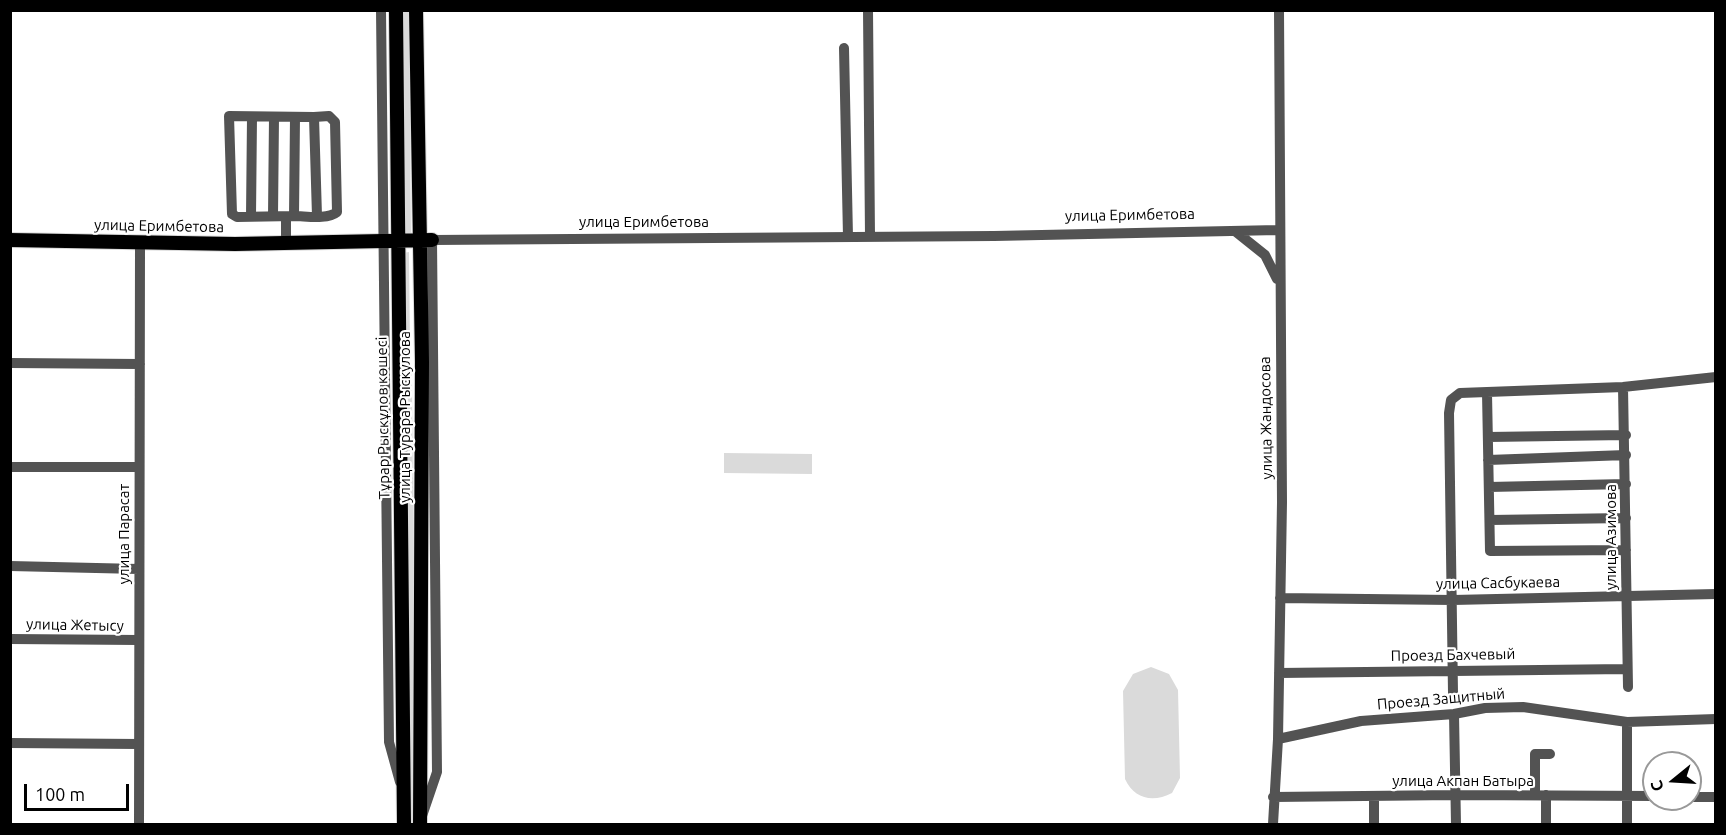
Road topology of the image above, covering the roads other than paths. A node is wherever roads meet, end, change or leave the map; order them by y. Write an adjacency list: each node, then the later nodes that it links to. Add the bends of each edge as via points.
1 (381, 10): 21 (street)
2 (396, 10): 21 (main road, Тұрар Рыскұлов көшесі)
3 (416, 10): 20 (main road, улица Турара Рыскулова)
4 (867, 10): 18 (street)
5 (1279, 10): 15 (street, улица Жандосова)
6 (844, 48): 17 (street)
7 (252, 117): 8 (street); 11 (street); 11 (street, via 227,118 232,214)
8 (274, 117): 9 (street); 12 (street)
9 (295, 117): 10 (street); 13 (street)
10 (314, 117): 14 (street); 14 (street, via 329,116 335,122 337,212)
11 (251, 216): 12 (street)
12 (273, 216): 13 (street)
13 (290, 216): 14 (street); 23 (street)
14 (317, 216)
15 (1278, 230): 16 (street, улица Еримбетова); 24 (street, улица Жандосова)
16 (1234, 231): 18 (street, улица Еримбетова); 24 (street, via 1265,255)
17 (848, 237): 18 (street, улица Еримбетова); 20 (street, улица Еримбетова)
18 (870, 237)
19 (10, 240): 22 (main road, улица Еримбетова)
20 (426, 241): 21 (main road, улица Еримбетова); 25 (main road, улица Турара Рыскулова); 26 (street)
21 (391, 242): 23 (main road, улица Еримбетова); 29 (main road, Тұрар Рыскұлов көшесі); 67 (street, via 389,742)
22 (140, 243): 23 (main road, улица Еримбетова); 30 (street, улица Парасат)
23 (286, 243)
24 (1280, 287): 49 (street, улица Жандосова)
25 (421, 302): 26 (street); 27 (main road, улица Турара Рыскулова)
26 (430, 331): 72 (street, via 437,772)
27 (422, 362): 29 (main road); 72 (main road, улица Турара Рыскулова)
28 (10, 363): 30 (street)
29 (400, 363): 67 (main road, Тұрар Рыскұлов көшесі)
30 (140, 364): 39 (street, улица Парасат)
31 (1716, 377): 32 (street)
32 (1623, 387): 33 (street); 34 (street, улица Азимова)
33 (1487, 393): 35 (street); 50 (street, via 1460,393 1449,406)
34 (1626, 435): 35 (street); 36 (street, улица Азимова)
35 (1488, 437): 37 (street)
36 (1626, 455): 37 (street); 40 (street, улица Азимова)
37 (1488, 460): 41 (street)
38 (10, 467): 39 (street)
39 (140, 467): 46 (street, улица Парасат)
40 (1626, 484): 41 (street); 42 (street, улица Азимова)
41 (1489, 487): 43 (street)
42 (1626, 518): 43 (street); 44 (street, улица Азимова)
43 (1490, 520): 44 (street, via 1490,551)
44 (1626, 550): 47 (street, улица Азимова)
45 (10, 566): 46 (street)
46 (139, 569): 52 (street, улица Парасат)
47 (1626, 594): 48 (street, улица Сасбукаева); 50 (street, улица Сасбукаева); 53 (street, улица Азимова)
48 (1716, 594)
49 (1280, 598): 50 (street, улица Сасбукаева); 55 (street, улица Жандосова)
50 (1453, 600): 54 (street)
51 (10, 639): 52 (street, улица Жетысу)
52 (139, 640): 63 (street, улица Парасат)
53 (1627, 669): 54 (street, Проезд Бахчевый); 56 (street, улица Азимова)
54 (1454, 671): 55 (street, Проезд Бахчевый); 57 (street)
55 (1279, 673): 61 (street, улица Жандосова)
56 (1628, 687)
57 (1453, 693)
58 (1454, 714): 60 (street, Проезд Защитный, via 1468,709 1523,707); 61 (street, Проезд Защитный, via 1361,721); 65 (street)
59 (1716, 719): 60 (street, Проезд Защитный)
60 (1627, 722): 69 (street)
61 (1278, 739): 71 (street, улица Жандосова)
62 (10, 743): 63 (street)
63 (139, 744): 73 (street, улица Парасат)
64 (1550, 754): 66 (street, via 1535,754)
65 (1455, 795): 66 (street, улица Акпан Батыра); 68 (street, улица Акпан Батыра); 77 (street)
66 (1541, 795): 69 (street, улица Акпан Батыра); 78 (street)
67 (404, 796): 74 (main road, Тұрар Рыскұлов көшесі)
68 (1374, 796): 71 (street, улица Акпан Батыра); 76 (street)
69 (1626, 796): 70 (street, улица Акпан Батыра); 79 (street)
70 (1642, 796)
71 (1273, 797): 75 (street, улица Жандосова)
72 (420, 823)
73 (139, 825)
74 (404, 825)
75 (1273, 825)
76 (1374, 825)
77 (1456, 825)
78 (1546, 825)
79 (1627, 825)

